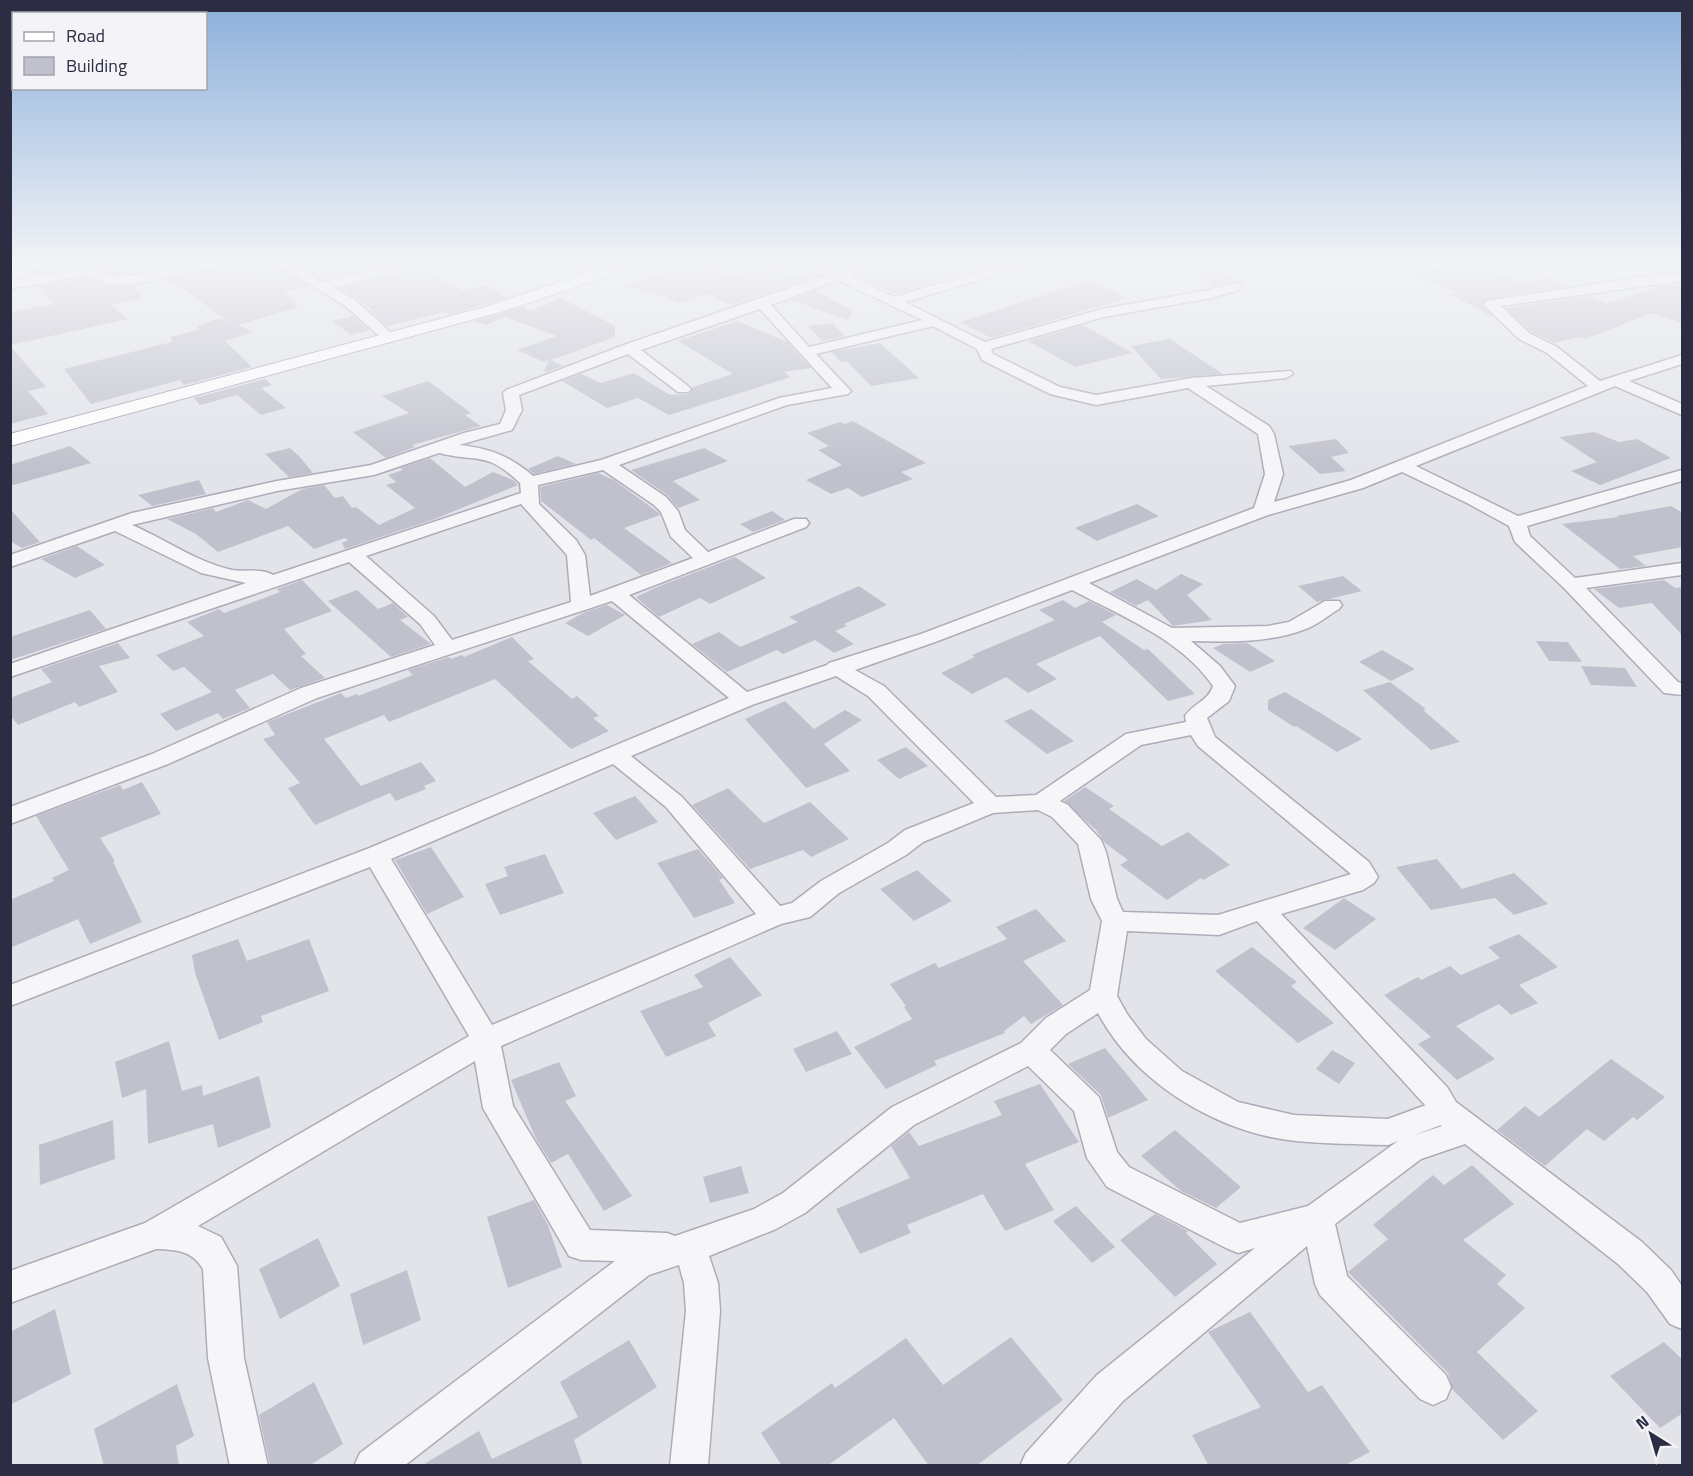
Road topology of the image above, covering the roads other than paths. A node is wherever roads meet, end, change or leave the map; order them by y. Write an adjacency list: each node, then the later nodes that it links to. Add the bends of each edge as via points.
1 (384, 333): 9 (street)
2 (408, 333): 9 (main road)
3 (675, 333): 11 (street)
4 (789, 333): 12 (street)
5 (886, 333): 12 (street)
6 (957, 333): 10 (street)
7 (1032, 333): 10 (street)
8 (1521, 333): 16 (street)
9 (390, 338): 19 (main road)
10 (983, 347): 15 (street, via 987,357 1072,396 1096,400)
11 (629, 348): 17 (street); 20 (street, via 511,393 516,404 506,427)
12 (806, 352): 21 (street, via 843,391 784,401)
13 (1679, 363): 16 (street)
14 (1286, 374): 15 (street)
15 (1191, 383): 25 (street, via 1266,434 1274,474)
16 (1606, 384): 18 (street); 22 (street)
17 (683, 389)
18 (1683, 410)
19 (10, 440)
20 (437, 448): 24 (street, via 495,455 509,463); 28 (street, via 374,470 181,506)
21 (606, 464): 24 (street); 30 (street, via 660,501 669,511 677,533)
22 (1402, 466): 25 (street); 27 (street)
23 (1683, 475): 27 (street)
24 (529, 489): 29 (street); 38 (street, via 530,505 576,555)
25 (1262, 511): 35 (street)
26 (800, 523): 30 (street)
27 (1516, 523): 36 (street, via 1521,538)
28 (117, 525): 31 (street); 32 (street, via 140,533)
29 (352, 555): 34 (street); 42 (street, via 427,620)
30 (705, 560): 37 (street)
31 (10, 561)
32 (200, 566): 34 (street, via 250,580); 40 (street, via 192,601)
33 (1683, 569): 36 (street)
34 (298, 572): 40 (street)
35 (1072, 582): 41 (street); 43 (street, via 928,638)
36 (1571, 584): 45 (street, via 1672,688)
37 (615, 594): 38 (street); 46 (street)
38 (581, 605): 42 (street)
39 (1332, 605): 41 (street, via 1284,630)
40 (174, 614): 44 (street)
41 (1167, 634): 47 (street, via 1217,672 1224,686 1221,696 1196,716)
42 (448, 648): 51 (street, via 309,693 160,759)
43 (836, 668): 46 (street); 50 (street, via 876,691)
44 (10, 671)
45 (1683, 689)
46 (744, 700): 48 (street)
47 (1198, 727): 49 (street, via 1134,739); 53 (street, via 1206,741 1360,868 1365,877 1354,884)
48 (615, 754): 52 (street); 54 (street, via 674,802)
49 (1042, 802): 50 (street); 55 (street, via 1060,810 1089,840 1104,899)
50 (990, 805): 54 (street, via 914,836 830,887 801,910)
51 (10, 816)
52 (376, 855): 56 (street); 58 (street)
53 (1262, 910): 55 (street, via 1219,926); 60 (street)
54 (774, 917): 58 (street)
55 (1115, 921): 57 (street)
56 (10, 996)
57 (1103, 996): 59 (street, via 1056,1026); 60 (street, via 1136,1047 1172,1079 1231,1113 1294,1128 1388,1132)
58 (486, 1040): 62 (street); 63 (street, via 498,1108 581,1245)
59 (1031, 1051): 61 (street, via 1088,1106 1103,1158 1118,1177 1238,1238); 63 (street, via 903,1116 794,1203 765,1219)
60 (1457, 1121): 61 (street); 65 (street, via 1630,1253 1659,1281)
61 (1317, 1218): 66 (street, via 1332,1284); 70 (street, via 1110,1388)
62 (156, 1234): 64 (street); 67 (street, via 185,1236 209,1248 220,1266 226,1358)
63 (690, 1248): 68 (street, via 637,1264); 69 (street, via 703,1311)
64 (10, 1287)
65 (1683, 1313)
66 (1433, 1387)
67 (249, 1466)
68 (373, 1466)
69 (688, 1466)
70 (1039, 1466)

